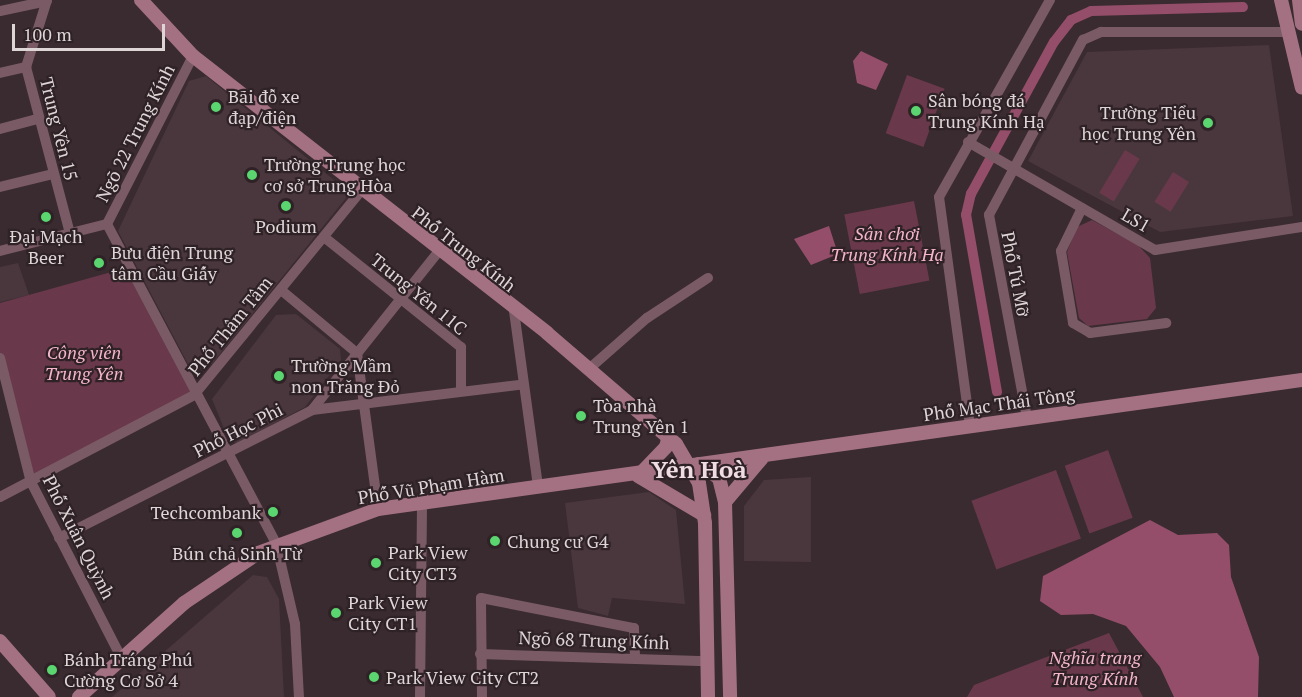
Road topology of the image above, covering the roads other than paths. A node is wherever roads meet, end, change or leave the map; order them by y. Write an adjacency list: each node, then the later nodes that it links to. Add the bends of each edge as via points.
1 (141, 0): 9 (street, Phố Trung Kính)
2 (1050, 0): 15 (street)
3 (1281, 0): 8 (street)
4 (1299, 0): 7 (street)
5 (46, 1): 6 (street); 10 (street)
6 (0, 11)
7 (1302, 24)
8 (1286, 32): 12 (street); 16 (street, Phố Tú Mỡ, via 1090,34)
9 (193, 56): 19 (street, Phố Trung Kính); 21 (street, Ngõ 22 Trung Kính)
10 (26, 67): 11 (street); 13 (street, Trung Yên 15)
11 (0, 73)
12 (1302, 83)
13 (38, 119): 14 (street); 17 (street, Trung Yên 15)
14 (0, 129)
15 (968, 142): 16 (street, LS1); 42 (street, via 938,207)
16 (1013, 169): 20 (street, LS1); 41 (street, Phố Tú Mỡ, via 989,220)
17 (53, 174): 18 (street); 23 (street, Trung Yên 15)
18 (0, 187)
19 (361, 191): 24 (street, Phố Thâm Tâm); 25 (street, Phố Trung Kính)
20 (1082, 208): 22 (street, LS1, via 1155,250); 31 (street, via 1061,251 1073,323 1090,333)
21 (107, 224): 23 (street); 38 (street)
22 (1302, 227)
23 (70, 233): 26 (street)
24 (324, 237): 28 (street, Phố Thâm Tâm); 29 (street, Trung Yên 11C)
25 (439, 251): 29 (street); 30 (street, Phố Trung Kính)
26 (0, 252)
27 (708, 278): 34 (street, via 648,318)
28 (281, 290): 32 (street); 38 (street, Phố Thâm Tâm)
29 (401, 299): 32 (street); 37 (street, Trung Yên 11C, via 461,347)
30 (514, 311): 34 (street, Phố Trung Kính); 36 (street)
31 (1166, 323)
32 (357, 353): 39 (street); 40 (street)
33 (0, 358): 48 (street, Phố Xuân Quỳnh)
34 (590, 368): 43 (street, Phố Trung Kính)
35 (1302, 380): 41 (street, Phố Mạc Thái Tông)
36 (520, 385): 37 (street, Phố Học Phi); 49 (street)
37 (461, 391): 39 (street, Phố Học Phi)
38 (195, 395): 44 (street); 48 (street, Phố Thâm Tâm)
39 (365, 404): 40 (street, Phố Học Phi); 53 (street)
40 (312, 410): 44 (street, Phố Học Phi)
41 (1027, 418): 42 (street, Phố Mạc Thái Tông)
42 (970, 426): 45 (street, Phố Mạc Thái Tông)
43 (669, 436): 46 (street, Phố Trung Kính); 47 (street, via 666,447)
44 (227, 455): 55 (street, Phố Học Phi); 56 (street)
45 (763, 457): 46 (street, Phố Mạc Thái Tông); 51 (street)
46 (693, 463): 47 (street, Phố Vũ Phạm Hàm); 51 (street, Phố Trung Kính, via 719,478); 54 (street, Phố Trung Kính)
47 (638, 476): 49 (street, Phố Vũ Phạm Hàm); 54 (street)
48 (31, 482): 50 (street, Phố Thâm Tâm); 55 (street, Phố Xuân Quỳnh)
49 (538, 487): 52 (street, Phố Vũ Phạm Hàm)
50 (0, 497)
51 (725, 502): 68 (street, Phố Trung Kính)
52 (422, 503): 53 (street, Phố Vũ Phạm Hàm); 65 (street)
53 (378, 509): 56 (street, Phố Vũ Phạm Hàm)
54 (704, 514): 61 (street, Phố Trung Kính)
55 (59, 538): 59 (street, Phố Xuân Quỳnh)
56 (276, 543): 59 (street, Phố Vũ Phạm Hàm, via 200,590); 64 (street, via 295,624)
57 (0, 641): 62 (street)
58 (480, 654): 60 (street, Ngõ 68 Trung Kính); 60 (street, via 481,598 634,628); 66 (street)
59 (121, 657): 63 (street, Phố Vũ Phạm Hàm)
60 (635, 657): 61 (street, Ngõ 68 Trung Kính)
61 (707, 661): 67 (street, Phố Trung Kính)
62 (49, 697)
63 (79, 697)
64 (300, 697)
65 (420, 697)
66 (482, 697)
67 (708, 697)
68 (730, 697)

